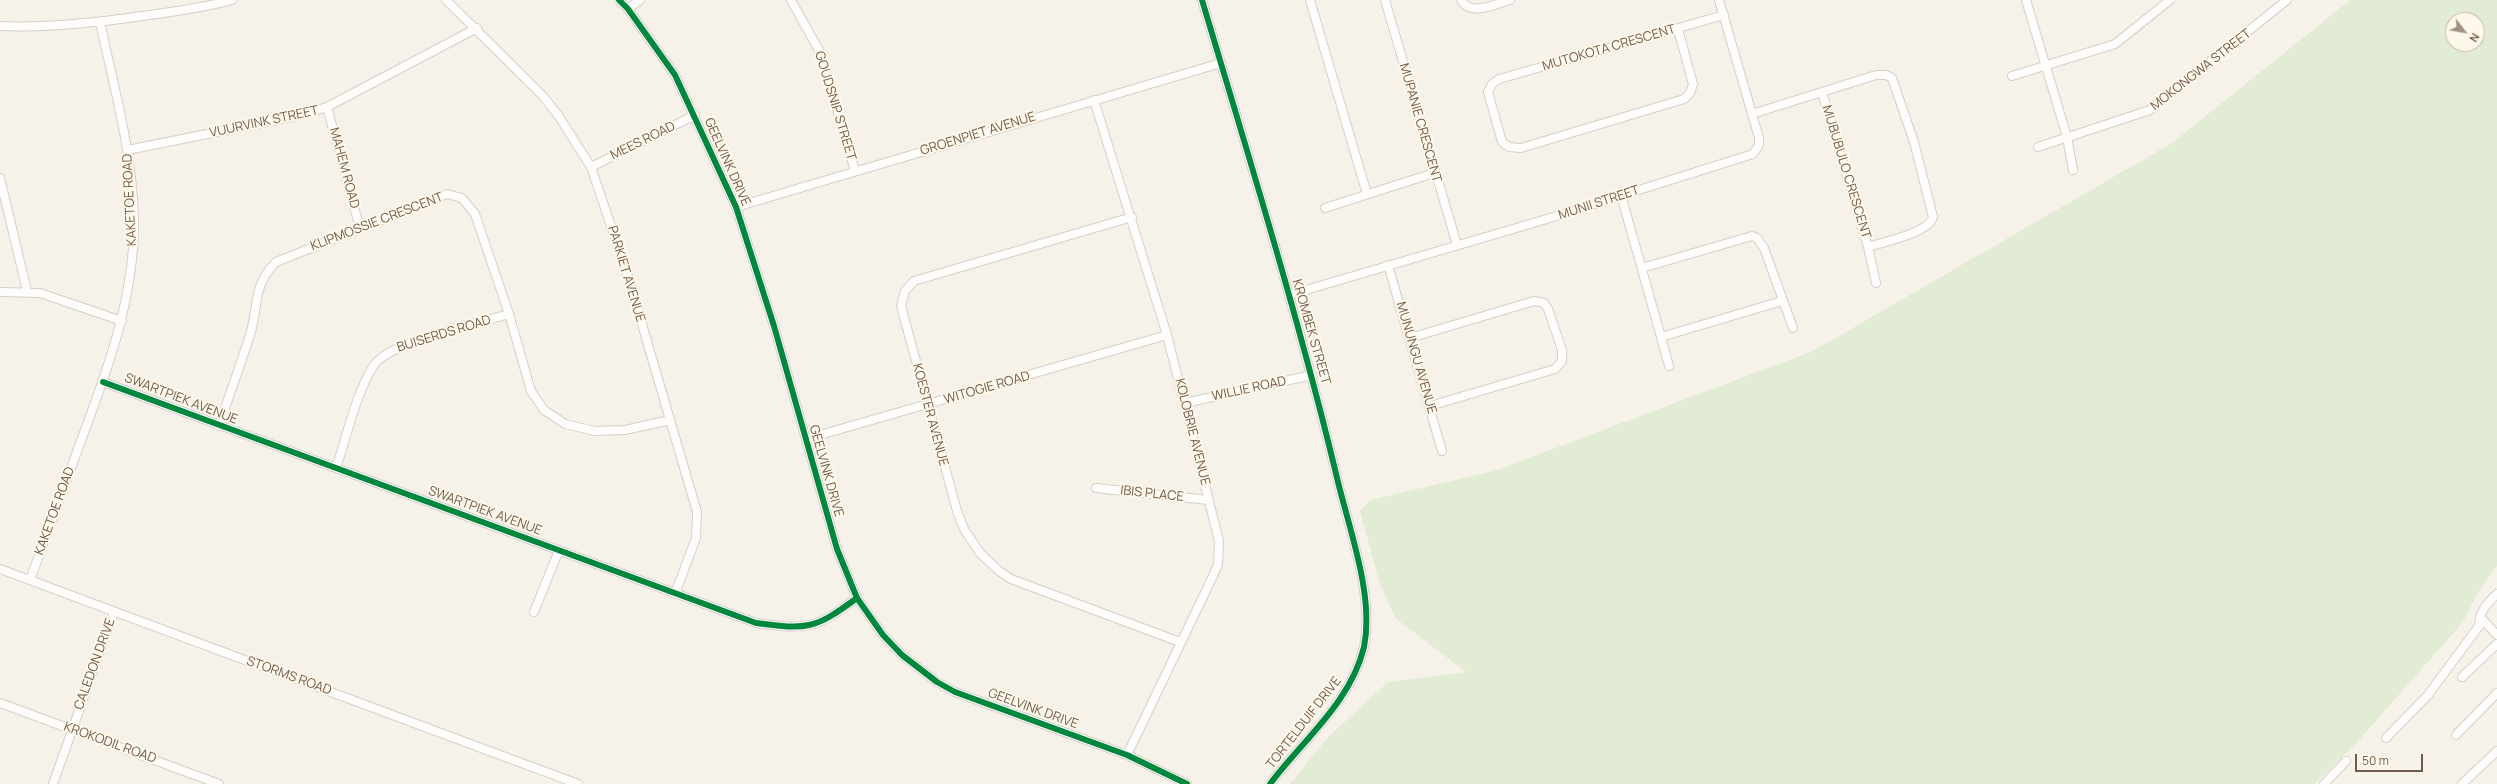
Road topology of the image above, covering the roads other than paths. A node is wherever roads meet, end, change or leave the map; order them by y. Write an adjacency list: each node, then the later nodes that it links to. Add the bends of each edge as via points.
1 (188, 0): 16 (street)
2 (232, 0): 16 (street)
3 (446, 0): 21 (street, PARKIET AVENUE)
4 (619, 0): 17 (street, GEELVINK DRIVE)
5 (640, 0): 17 (street)
6 (791, 0): 36 (street, GOUDSNIP STREET, via 821,54)
7 (1202, 0): 23 (street, KROMBEK STREET)
8 (1310, 0): 39 (street)
9 (1385, 0): 37 (street, MUPANIE CRESCENT)
10 (1461, 0): 11 (street, via 1465,6 1472,9)
11 (1510, 0)
12 (1719, 0): 18 (street, MUNII STREET)
13 (2026, 0): 24 (street)
14 (2170, 0): 24 (street, via 2115,44)
15 (2287, 0): 31 (street, MOKONGWA STREET, via 2160,104 2138,115)
16 (191, 9): 19 (street)
17 (628, 9): 30 (street, GEELVINK DRIVE, via 668,63)
18 (1724, 15): 22 (street, MUTOKOTA CRESCENT); 29 (street, MUNII STREET)
19 (100, 22): 20 (street); 33 (street, KAKETOE ROAD)
20 (0, 26)
21 (477, 28): 28 (street, VUURVINK STREET); 34 (street, PARKIET AVENUE, via 542,95 562,120)
22 (1678, 29): 22 (street, MUTOKOTA CRESCENT, via 1495,81 1489,88 1488,96 1500,138 1505,145 1513,148 1529,146 1684,99 1690,93 1693,84)
23 (1221, 63): 27 (street, GROENPIET AVENUE); 52 (street, KROMBEK STREET)
24 (2046, 66): 25 (street); 31 (street)
25 (2012, 76)
26 (1822, 92): 29 (street, MUBUBULO CRESCENT); 46 (street, MUBUBULO CRESCENT); 46 (street, MUBUBULO CRESCENT, via 1876,75 1888,76 1896,87 1914,142 1933,213 1932,221 1922,230)
27 (1094, 100): 36 (street, GROENPIET AVENUE); 43 (street, KOLOBRIE AVENUE)
28 (327, 107): 33 (street, VUURVINK STREET, via 301,115); 44 (street, MAHEM ROAD)
29 (1752, 114): 40 (street, MUNII STREET, via 1760,142 1756,152 1750,157)
30 (695, 115): 34 (street, MEES ROAD); 41 (street, GEELVINK DRIVE)
31 (2067, 138): 32 (street, MOKONGWA STREET); 35 (street)
32 (2038, 147)
33 (128, 150): 55 (street, KAKETOE ROAD, via 133,236)
34 (591, 167): 66 (street, PARKIET AVENUE, via 627,273)
35 (2073, 170)
36 (855, 171): 41 (street, GROENPIET AVENUE)
37 (1434, 174): 39 (street); 45 (street, MUPANIE CRESCENT)
38 (0, 178): 51 (street)
39 (1367, 194): 42 (street)
40 (1621, 195): 45 (street, MUNII STREET); 48 (street)
41 (736, 207): 68 (street, GEELVINK DRIVE, via 757,269)
42 (1325, 208)
43 (1132, 217): 57 (street, KOLOBRIE AVENUE); 64 (street, KOESTER AVENUE, via 910,284 901,306)
44 (360, 229): 54 (street, KLIPMOSSIE CRESCENT, via 433,198 447,194 462,198 475,214); 67 (street, KLIPMOSSIE CRESCENT, via 287,255 266,272 258,288 252,329)
45 (1457, 245): 47 (street, MUNII STREET)
46 (1868, 247): 49 (street)
47 (1388, 265): 52 (street, MUNII STREET); 59 (street, MUNUNGU AVENUE)
48 (1642, 268): 53 (street, via 1752,236 1757,238 1764,248); 58 (street)
49 (1876, 283)
50 (0, 292): 51 (street)
51 (28, 292): 55 (street, via 50,296)
52 (1289, 295): 61 (street, KROMBEK STREET)
53 (1782, 301): 56 (street); 58 (street)
54 (509, 314): 66 (street, KLIPMOSSIE CRESCENT, via 534,398 554,418 576,427 611,432); 70 (street, BUISERDS ROAD, via 400,347 379,359 362,391)
55 (122, 322): 62 (street, KAKETOE ROAD)
56 (1793, 328)
57 (1167, 335): 63 (street, KOLOBRIE AVENUE); 64 (street, WITOGIE ROAD)
58 (1661, 337): 60 (street)
59 (1410, 338): 65 (street, MUNUNGU AVENUE); 65 (street, via 1534,301 1544,303 1548,309 1562,350 1562,361 1555,369)
60 (1669, 366)
61 (1312, 374): 63 (street, WILLIE ROAD); 85 (street, KROMBEK STREET, via 1367,617 1364,644)
62 (103, 382): 67 (street, SWARTPIEK AVENUE); 75 (street, KAKETOE ROAD)
63 (1185, 403): 72 (street, KOLOBRIE AVENUE)
64 (927, 406): 68 (street, WITOGIE ROAD); 83 (street, KOESTER AVENUE, via 964,529 989,562 999,571 1024,585)
65 (1430, 406): 69 (street, MUNUNGU AVENUE)
66 (670, 420): 76 (street, PARKIET AVENUE, via 698,521 696,538)
67 (219, 426): 70 (street, SWARTPIEK AVENUE)
68 (806, 439): 78 (street, GEELVINK DRIVE, via 837,549)
69 (1442, 451)
70 (336, 468): 73 (street, SWARTPIEK AVENUE)
71 (1096, 488): 72 (street, IBIS PLACE)
72 (1208, 500): 83 (street, KOLOBRIE AVENUE, via 1219,541 1218,564)
73 (559, 550): 76 (street, SWARTPIEK AVENUE); 80 (street)
74 (0, 569): 75 (street, STORMS ROAD)
75 (30, 580): 79 (street, STORMS ROAD)
76 (675, 594): 78 (street, SWARTPIEK AVENUE, via 756,623 797,627 816,625)
77 (2497, 594): 81 (street, via 2485,604)
78 (857, 598): 93 (street, GEELVINK DRIVE, via 893,647 937,682 968,697)
79 (114, 612): 89 (street, CALEDON DRIVE); 97 (street, STORMS ROAD)
80 (534, 612)
81 (2480, 617): 82 (street); 91 (street, via 2479,626 2428,695)
82 (2497, 635)
83 (1180, 642): 93 (street, KOLOBRIE AVENUE)
84 (2497, 644): 86 (street)
85 (1354, 675): 99 (street, TORTELDUIF DRIVE, via 1341,699)
86 (2462, 677)
87 (2497, 693): 90 (street)
88 (0, 703): 89 (street, KROKODIL ROAD)
89 (72, 730): 95 (street, CALEDON DRIVE); 96 (street, KROKODIL ROAD)
90 (2456, 735)
91 (2386, 738)
92 (2497, 751): 101 (street)
93 (1127, 756): 98 (street, GEELVINK DRIVE)
94 (2346, 761): 100 (street)
95 (53, 784)
96 (219, 784)
97 (578, 784)
98 (1187, 784)
99 (1270, 784)
100 (2324, 784)
101 (2462, 784)

